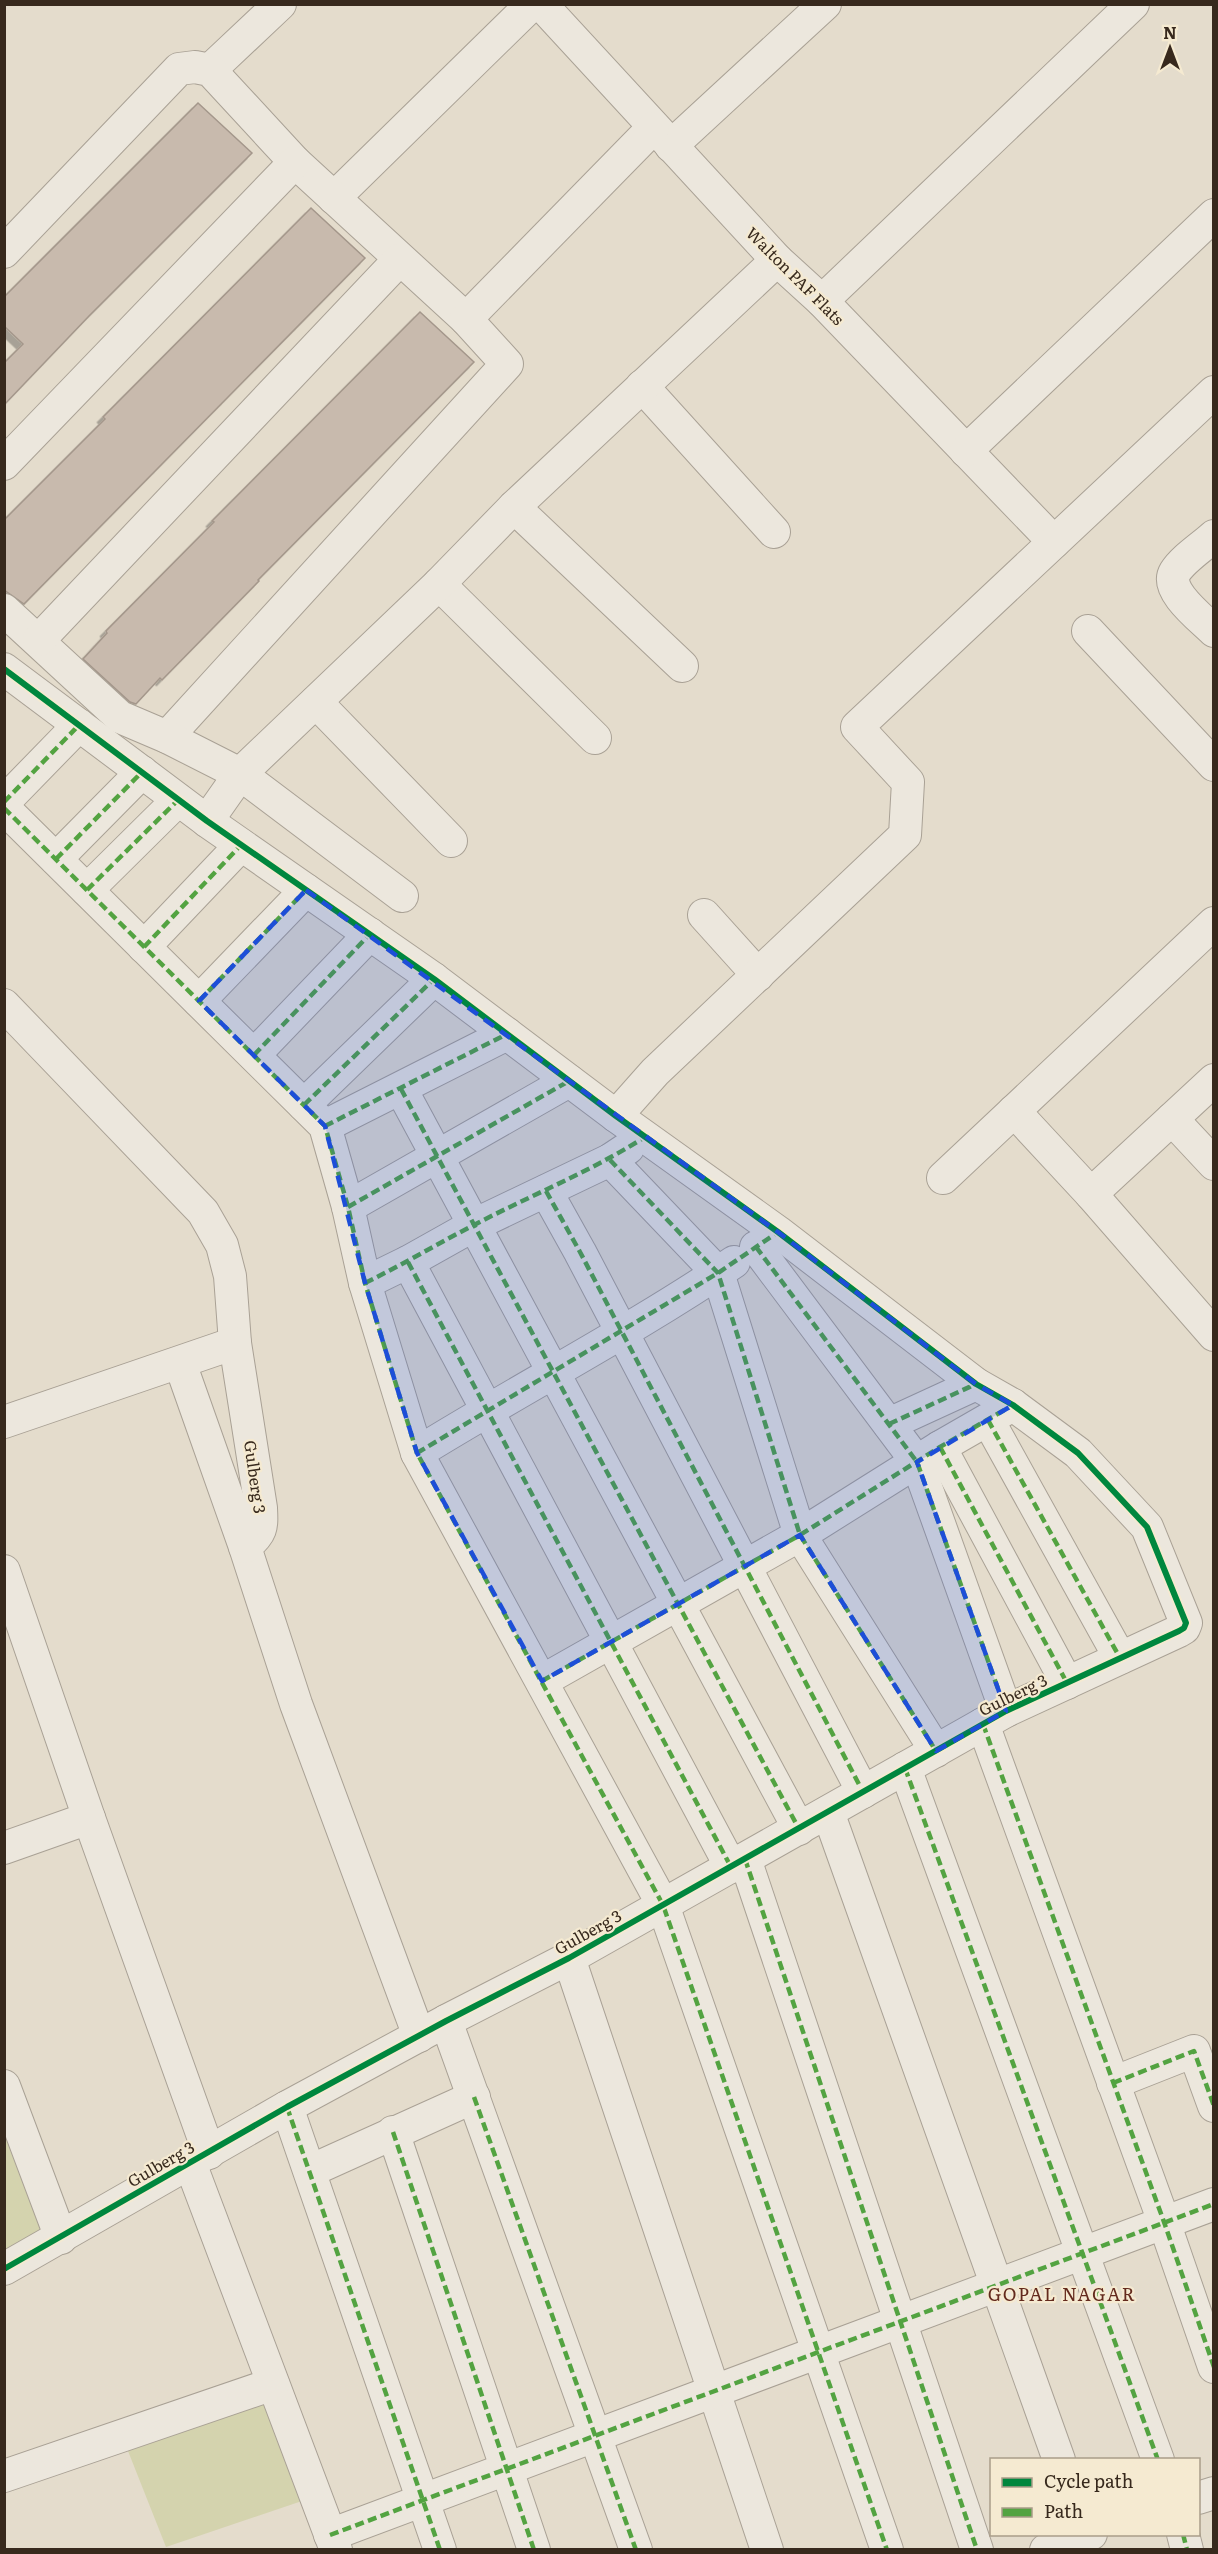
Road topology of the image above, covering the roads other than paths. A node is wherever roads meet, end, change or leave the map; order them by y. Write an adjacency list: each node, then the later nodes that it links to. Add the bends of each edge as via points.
1 (280, 4): 6 (street)
2 (532, 4): 9 (street)
3 (541, 4): 7 (street, Walton PAF Flats)
4 (825, 4): 7 (street)
5 (1133, 4): 14 (street)
6 (210, 70): 8 (street); 11 (street, via 179,69)
7 (662, 137): 13 (street, Walton PAF Flats); 15 (street)
8 (295, 162): 9 (street); 19 (street)
9 (334, 198): 12 (street)
10 (1214, 215): 18 (street)
11 (4, 252)
12 (399, 260): 15 (street); 28 (street)
13 (777, 260): 14 (street, Walton PAF Flats); 16 (street)
14 (822, 301): 18 (street, Walton PAF Flats)
15 (466, 319): 33 (street, via 507,364)
16 (642, 386): 20 (street); 21 (street)
17 (1214, 392): 23 (street)
18 (966, 451): 23 (street, Walton PAF Flats)
19 (4, 464)
20 (514, 507): 24 (street); 29 (street)
21 (774, 532)
22 (1214, 536): 27 (street, via 1176,571 1172,581 1175,592)
23 (1054, 542): 52 (street, via 858,727 908,782 906,835)
24 (439, 584): 31 (street); 34 (street)
25 (4, 610): 28 (street)
26 (1088, 631): 35 (street)
27 (1214, 631)
28 (39, 640): 33 (street, via 120,717)
29 (682, 666)
30 (8, 678): 32 (street)
31 (315, 702): 37 (street); 42 (street)
32 (79, 725): 36 (street); 39 (street)
33 (167, 737): 37 (street)
34 (595, 738)
35 (1214, 765)
36 (142, 772): 38 (street); 44 (street)
37 (240, 774): 41 (street); 47 (street)
38 (178, 800): 41 (street); 45 (street)
39 (4, 802)
40 (4, 808): 44 (street)
41 (207, 821): 43 (street)
42 (451, 841)
43 (241, 845): 46 (street); 51 (street)
44 (56, 859): 45 (street)
45 (87, 890): 51 (street)
46 (306, 890): 50 (street); 54 (street)
47 (402, 896)
48 (704, 915): 52 (street)
49 (1214, 923): 61 (street)
50 (370, 934): 53 (street); 57 (street)
51 (144, 947): 54 (street)
52 (758, 975): 63 (street, via 655,1072)
53 (434, 979): 56 (street); 62 (street)
54 (199, 1001): 57 (street)
55 (4, 1005): 80 (street, Gulberg 3, via 203,1212 222,1245 230,1276)
56 (507, 1034): 59 (street); 60 (street)
57 (254, 1055): 62 (street)
58 (1214, 1080): 64 (street)
59 (569, 1081): 63 (street); 66 (street)
60 (401, 1089): 62 (street); 66 (street)
61 (1014, 1111): 69 (street); 71 (street)
62 (315, 1115): 72 (street)
63 (616, 1116): 65 (street)
64 (1172, 1119): 68 (street); 71 (street)
65 (645, 1137): 67 (street); 74 (street)
66 (437, 1156): 72 (street); 73 (street)
67 (610, 1160): 70 (street); 76 (street)
68 (1214, 1164)
69 (943, 1178)
70 (546, 1191): 73 (street); 78 (street)
71 (1091, 1194): 79 (street)
72 (348, 1207): 77 (street)
73 (474, 1225): 75 (street); 82 (street)
74 (767, 1240): 76 (street); 83 (street); 87 (street)
75 (408, 1262): 77 (street); 84 (street)
76 (718, 1273): 78 (street); 90 (street)
77 (365, 1283): 88 (street)
78 (621, 1331): 82 (street); 92 (street)
79 (1214, 1335)
80 (235, 1343): 81 (street); 91 (street, Gulberg 3, via 261,1508 258,1536)
81 (180, 1363): 86 (street); 91 (street)
82 (554, 1373): 84 (street); 94 (street)
83 (976, 1384): 85 (street); 87 (street)
84 (487, 1410): 88 (street); 95 (street)
85 (1001, 1412): 89 (street); 96 (street); 96 (street, Gulberg 3, via 1078,1453 1147,1527 1185,1628)
86 (4, 1422)
87 (889, 1425): 89 (street)
88 (417, 1453): 97 (street)
89 (929, 1454): 90 (street); 98 (street); 99 (street)
90 (800, 1535): 92 (street); 100 (street)
91 (245, 1547): 111 (street, via 297,1704)
92 (745, 1566): 94 (street); 102 (street)
93 (4, 1571): 104 (street, Gulberg 3)
94 (678, 1604): 95 (street); 105 (street)
95 (611, 1642): 97 (street); 107 (street)
96 (1120, 1658): 98 (street, Gulberg 3)
97 (542, 1681): 108 (street)
98 (1067, 1683): 99 (street, Gulberg 3)
99 (995, 1718): 100 (street, Gulberg 3); 112 (street)
100 (936, 1751): 101 (street, Gulberg 3)
101 (905, 1768): 102 (street, Gulberg 3); 123 (street)
102 (863, 1792): 103 (street, Gulberg 3)
103 (828, 1812): 105 (street, Gulberg 3); 125 (street)
104 (89, 1818): 106 (street); 118 (street, Gulberg 3)
105 (799, 1829): 107 (street, Gulberg 3)
106 (4, 1848)
107 (738, 1863): 108 (street, Gulberg 3); 126 (street)
108 (663, 1905): 109 (street, Gulberg 3); 127 (street)
109 (569, 1958): 110 (street, Gulberg 3); 130 (street)
110 (446, 2021): 111 (street, Gulberg 3); 114 (street)
111 (419, 2036): 116 (street, Gulberg 3)
112 (1113, 2083): 115 (street, via 1194,2051); 121 (street)
113 (4, 2086): 122 (street)
114 (474, 2097): 117 (street); 131 (street)
115 (1214, 2106)
116 (287, 2107): 118 (street, Gulberg 3); 119 (street)
117 (393, 2132): 119 (street); 134 (street)
118 (199, 2158): 122 (street, Gulberg 3); 129 (street)
119 (310, 2171): 136 (street)
120 (1214, 2204): 121 (street)
121 (1164, 2222): 123 (street); 128 (street)
122 (61, 2238): 124 (street, Gulberg 3)
123 (1082, 2253): 125 (street); 133 (street)
124 (4, 2269)
125 (996, 2285): 126 (street); 132 (street)
126 (900, 2321): 127 (street); 144 (street)
127 (818, 2352): 130 (street); 143 (street)
128 (1214, 2367)
129 (273, 2384): 135 (street); 138 (street)
130 (714, 2391): 131 (street); 142 (street)
131 (595, 2435): 134 (street); 141 (street)
132 (1058, 2458)
133 (1157, 2458)
134 (507, 2469): 136 (street); 140 (street)
135 (4, 2476)
136 (423, 2500): 138 (street); 139 (street)
137 (1088, 2539): 145 (street)
138 (333, 2542)
139 (440, 2550)
140 (534, 2550)
141 (636, 2550)
142 (767, 2550)
143 (887, 2550)
144 (977, 2550)
145 (1046, 2550)

